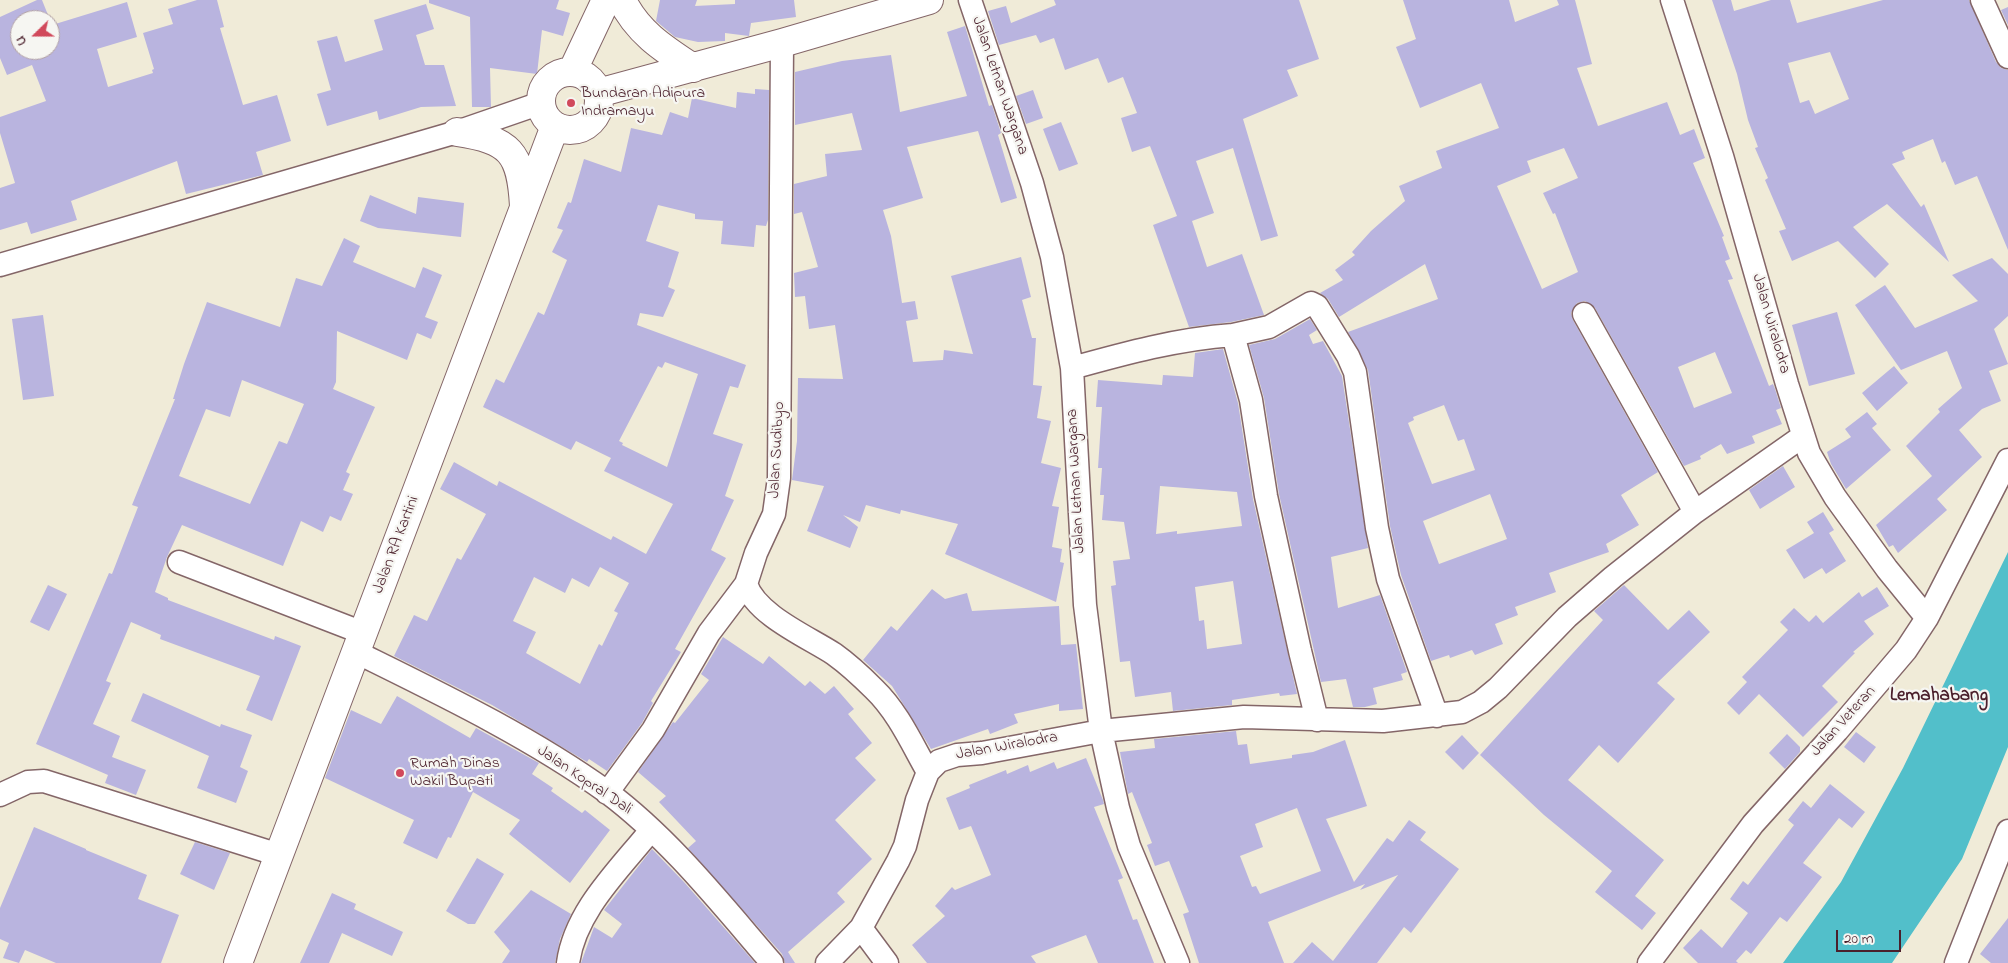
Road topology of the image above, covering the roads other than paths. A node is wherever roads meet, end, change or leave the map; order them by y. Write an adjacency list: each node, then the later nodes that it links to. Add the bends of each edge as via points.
1 (606, 0): 10 (main road)
2 (622, 0): 9 (main road, via 629,14 651,39)
3 (929, 0): 7 (main road)
4 (970, 0): 19 (street, Jalan Letnan Wargana, via 1032,184 1052,257)
5 (1672, 0): 20 (street, Jalan Wiralodra, via 1722,156)
6 (1982, 0): 8 (street)
7 (782, 44): 9 (main road); 24 (street, Jalan Sudibyo, via 779,478 774,514)
8 (2008, 57)
9 (693, 68): 11 (main road)
10 (572, 72): 11 (main road, via 591,81); 12 (main road, via 560,73 549,80 542,90)
11 (598, 93): 13 (main road, via 596,113 589,122 567,130)
12 (541, 103): 13 (main road, via 548,121); 14 (street)
13 (555, 126): 15 (main road, Jalan RA Kartini)
14 (457, 132): 15 (main road, via 487,136 517,162); 16 (street)
15 (524, 210): 26 (main road, Jalan RA Kartini)
16 (0, 266)
17 (1584, 314): 22 (street)
18 (1233, 335): 19 (street, via 1151,346); 27 (street, via 1269,327 1312,303 1348,356 1356,381 1377,528 1388,579); 28 (street, via 1251,400 1266,496)
19 (1072, 368): 29 (street, Jalan Letnan Wargana, via 1085,605)
20 (1803, 436): 22 (street, Jalan Wiralodra); 25 (street, Jalan Wiralodra, via 1809,453 1835,497 1887,569)
21 (2008, 460): 25 (street, Jalan Veteran)
22 (1695, 512): 27 (street, Jalan Wiralodra, via 1567,617 1481,702 1462,712)
23 (179, 562): 26 (street, Jalan Kopral Dali)
24 (746, 584): 30 (street, via 756,602 773,616 836,656 874,689 898,720); 31 (street, Jalan Sudibyo, via 709,633 653,730)
25 (1928, 618): 43 (street, Jalan Veteran, via 1896,664 1753,824)
26 (360, 642): 31 (street, Jalan Kopral Dali); 35 (main road, Jalan RA Kartini)
27 (1437, 716): 28 (street, Jalan Wiralodra, via 1383,722)
28 (1318, 720): 29 (street, Jalan Wiralodra, via 1244,717)
29 (1101, 731): 30 (street, Jalan Wiralodra, via 957,755 939,761); 42 (street, Jalan Letnan Wargana, via 1129,846)
30 (928, 772): 36 (street, via 905,846)
31 (607, 793): 33 (street, Jalan Kopral Dali)
32 (0, 795): 35 (street, via 28,782 44,781)
33 (651, 830): 38 (street, via 589,907 573,940); 39 (street, Jalan Kopral Dali)
34 (2008, 831): 44 (street)
35 (279, 855): 37 (main road, Jalan RA Kartini)
36 (861, 928): 40 (street); 41 (street)
37 (238, 963)
38 (568, 963)
39 (772, 963)
40 (827, 963)
41 (887, 963)
42 (1178, 963)
43 (1649, 963)
44 (1956, 963)

